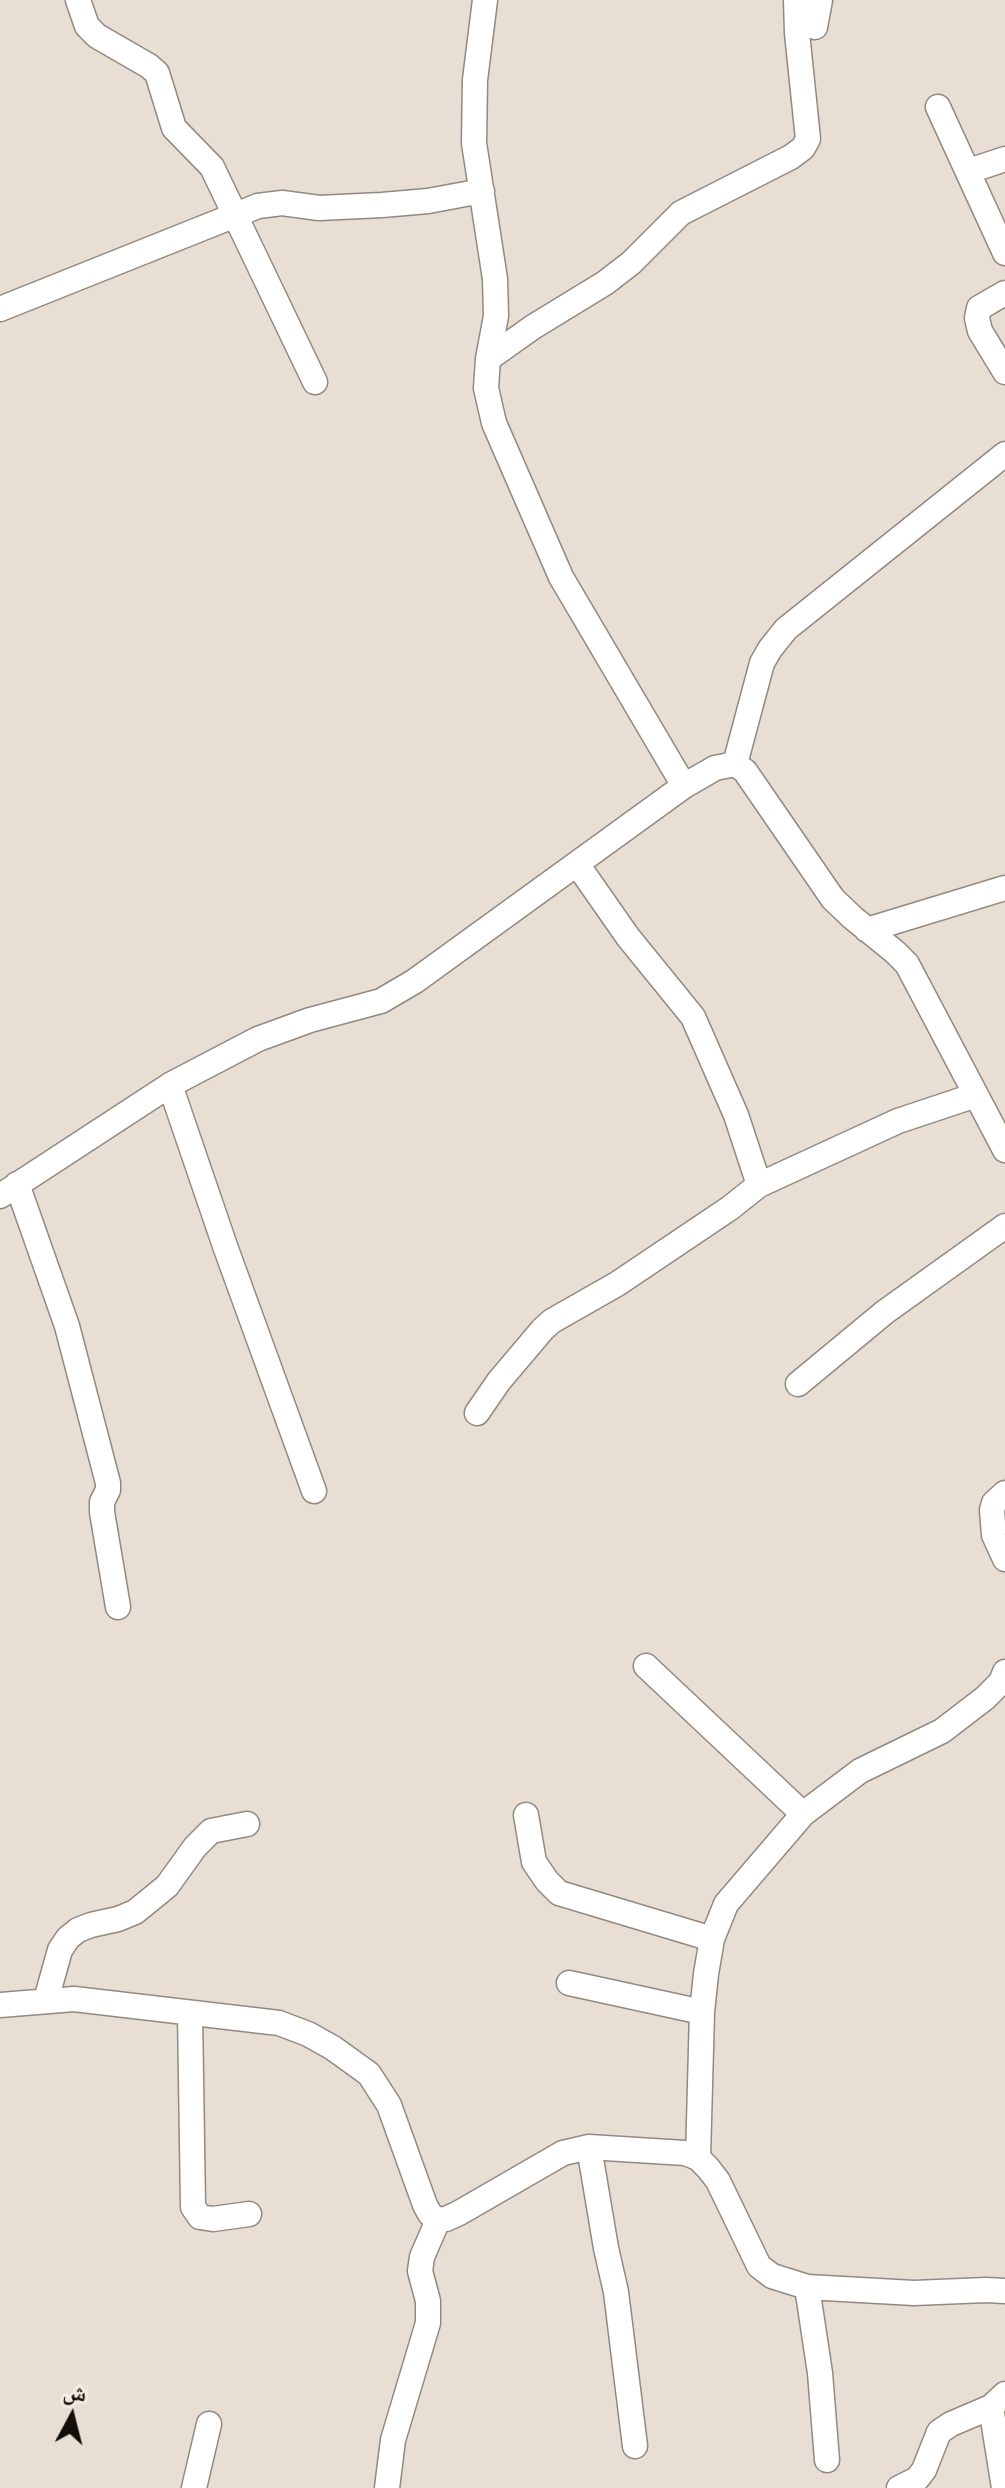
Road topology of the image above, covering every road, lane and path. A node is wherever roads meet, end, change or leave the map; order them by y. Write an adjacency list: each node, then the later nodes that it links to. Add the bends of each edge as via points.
1 (78, 0): 10 (street, via 87,26 97,36 157,73 174,128 212,167)
2 (485, 0): 9 (street, via 474,143)
3 (796, 0): 14 (street, via 808,139 803,148 681,213 605,283)
4 (820, 0): 5 (street)
5 (815, 27)
6 (938, 107): 8 (street)
7 (1005, 159): 8 (street)
8 (969, 171): 11 (street)
9 (482, 191): 10 (street, via 356,207 282,203); 14 (street, via 495,279 496,316)
10 (236, 213): 13 (street); 16 (street)
11 (1005, 253)
12 (1005, 293): 15 (street, via 979,308 977,318)
13 (2, 302)
14 (488, 359): 19 (street, via 486,388 494,423 561,577)
15 (1005, 372)
16 (315, 382)
17 (1005, 454): 18 (street, via 786,629 762,663)
18 (735, 764): 19 (street, via 715,768); 22 (street, via 833,899)
19 (684, 786): 20 (street)
20 (577, 864): 23 (street, via 381,1001 258,1039); 26 (street, via 693,1017 736,1115)
21 (1005, 888): 22 (street)
22 (867, 930): 24 (street, via 907,964)
23 (170, 1085): 27 (street); 31 (street)
24 (976, 1095): 25 (street); 26 (street, via 898,1121)
25 (1005, 1150)
26 (759, 1185): 30 (street, via 617,1284 552,1321)
27 (9, 1190): 34 (street, via 67,1326 105,1469 108,1490 102,1512)
28 (1005, 1226): 29 (street, via 885,1312)
29 (798, 1384)
30 (477, 1413)
31 (314, 1491)
32 (1005, 1493): 33 (street, via 992,1510 994,1535)
33 (1005, 1559)
34 (118, 1607)
35 (646, 1666): 37 (street)
36 (1005, 1672): 37 (street, via 985,1698 942,1731 860,1771)
37 (803, 1814): 40 (street, via 726,1904)
38 (526, 1815): 40 (street, via 534,1862 559,1893)
39 (247, 1824): 42 (street, via 211,1831 167,1886 135,1912 68,1938)
40 (712, 1939): 44 (street)
41 (569, 1983): 44 (street)
42 (46, 2000): 43 (street); 45 (street)
43 (0, 2005)
44 (702, 2012): 47 (street)
45 (190, 2013): 48 (street, via 193,2207 200,2217 213,2219); 49 (street, via 279,2023 333,2048 369,2074 389,2105 425,2205)
46 (589, 2147): 47 (street); 49 (street, via 563,2153); 54 (street, via 616,2292)
47 (698, 2158): 50 (street, via 718,2181 759,2266)
48 (249, 2214)
49 (438, 2220): 58 (street, via 420,2271 428,2323 393,2440)
50 (807, 2287): 51 (street); 55 (street)
51 (1005, 2291)
52 (1000, 2401): 57 (street, via 939,2432 924,2470); 59 (street)
53 (209, 2424): 56 (street)
54 (635, 2446)
55 (827, 2460)
56 (196, 2477)
57 (911, 2485)
58 (387, 2488)
59 (1004, 2488)

